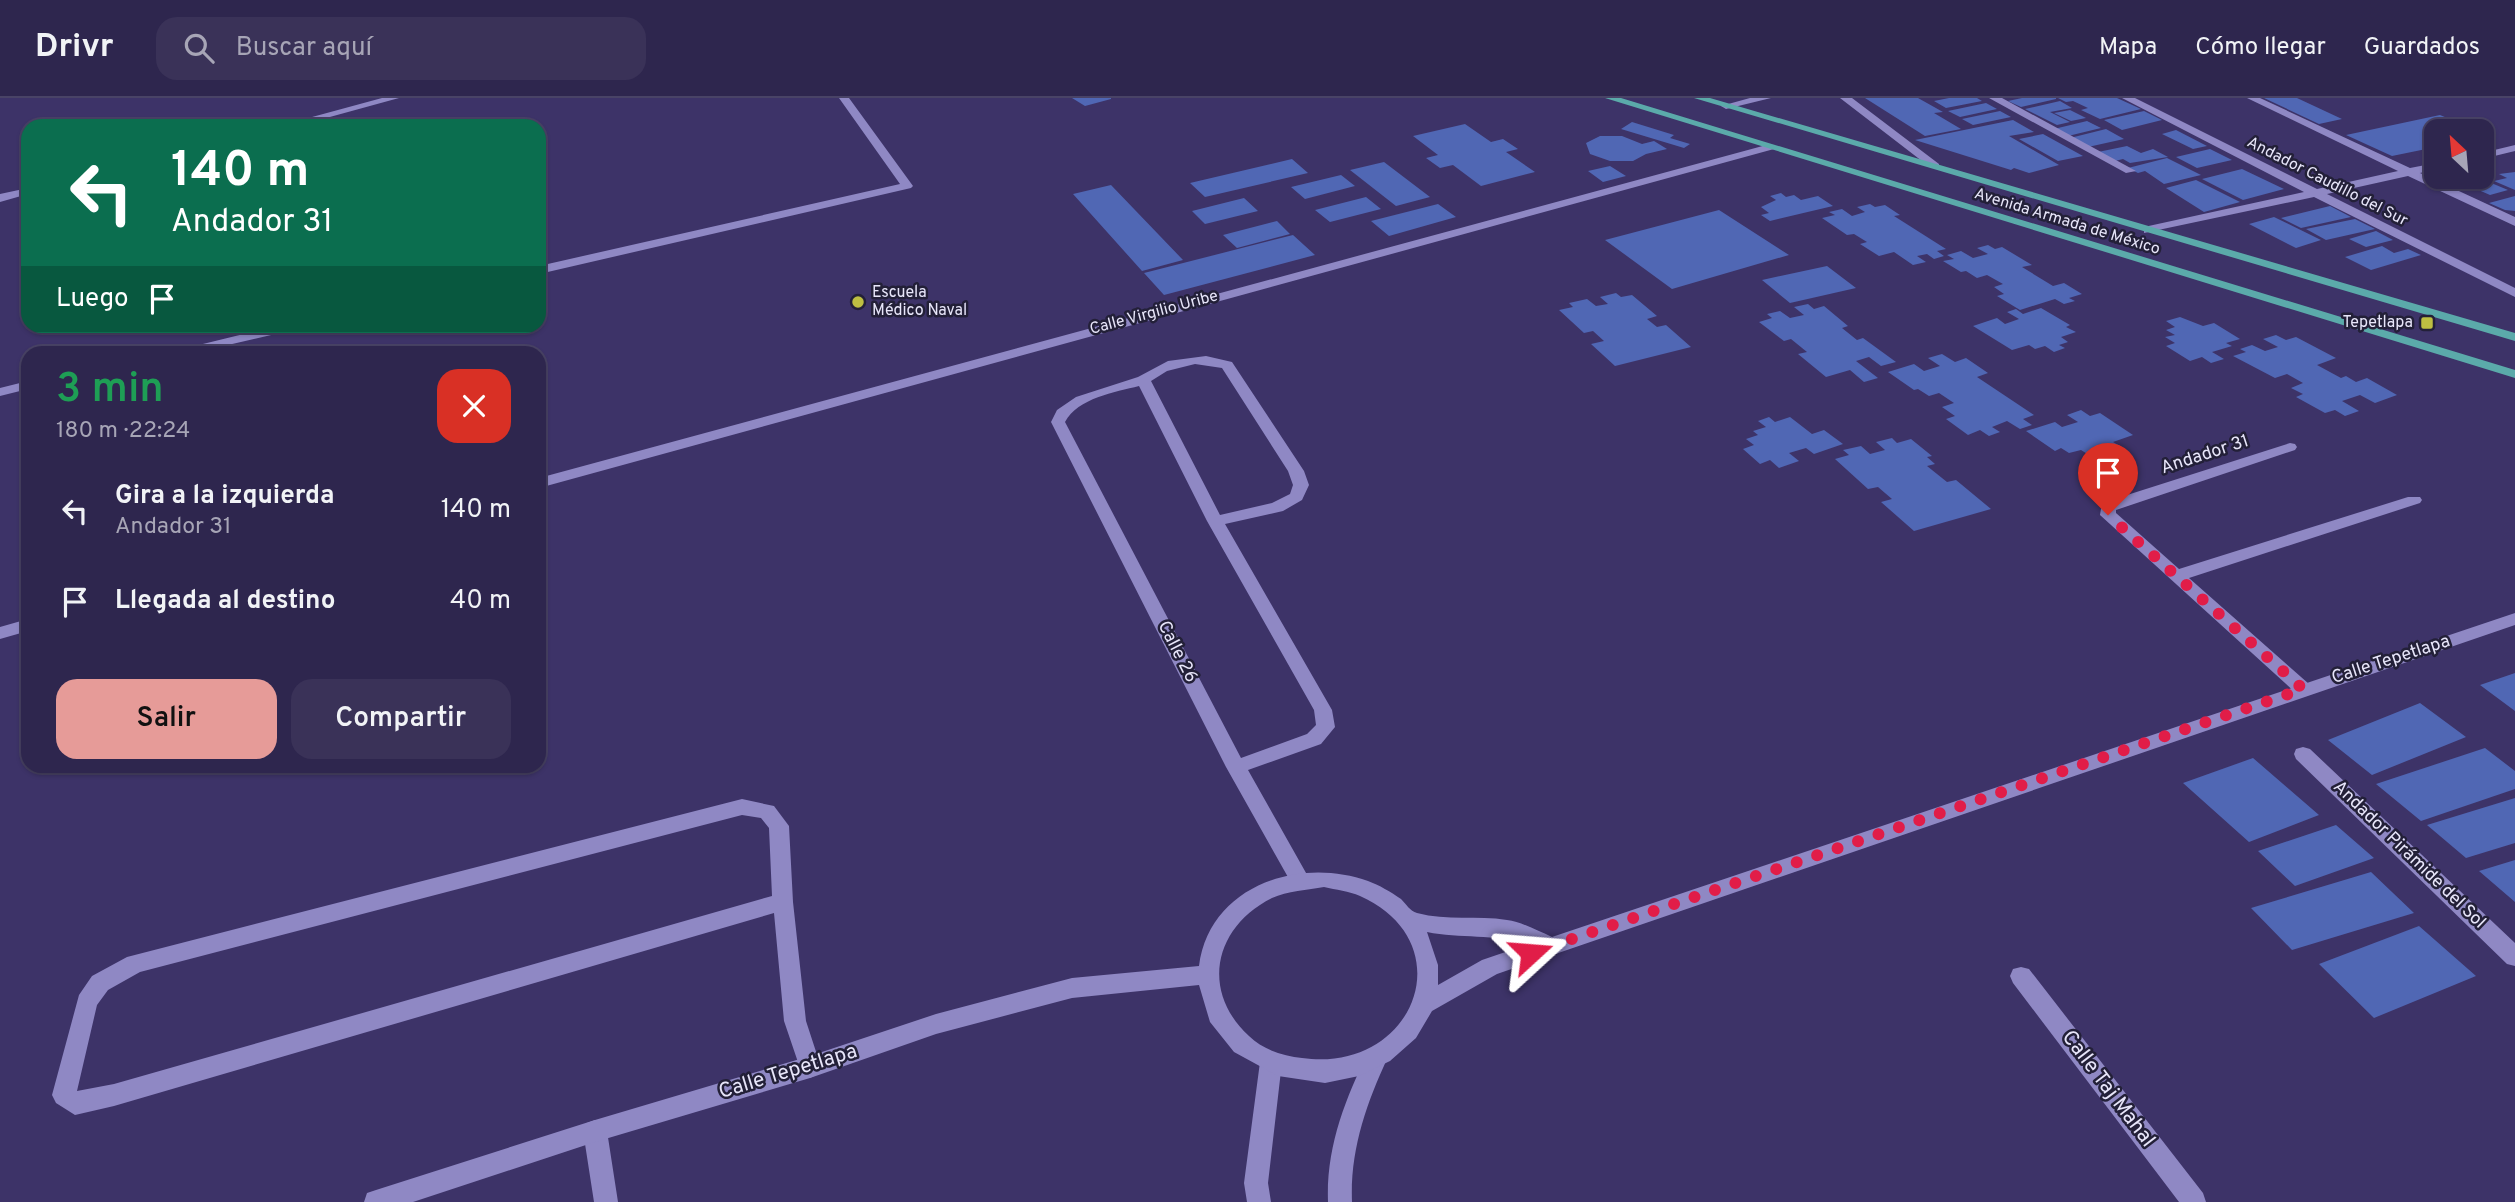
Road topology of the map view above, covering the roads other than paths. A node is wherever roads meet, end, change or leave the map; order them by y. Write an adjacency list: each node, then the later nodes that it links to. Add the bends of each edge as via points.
1 (394, 98): 11 (street)
2 (844, 98): 24 (street, via 907,186)
3 (1610, 98): 12 (main road, Avenida Armada de México)
4 (1699, 98): 10 (main road, Avenida Armada de México)
5 (1766, 98): 10 (street)
6 (1845, 98): 15 (street)
7 (1994, 98): 17 (street)
8 (2127, 98): 20 (street, Andador Caudillo del Sur)
9 (2252, 98): 18 (street)
10 (1719, 102): 15 (main road, Avenida Armada de México)
11 (312, 119)
12 (1770, 147): 29 (main road, Avenida Armada de México); 34 (street, Calle Virgilio Uribe, via 1122,320)
13 (2515, 148): 14 (street)
14 (2494, 153)
15 (1935, 166): 23 (main road, Avenida Armada de México)
16 (2424, 169): 18 (street)
17 (2130, 171)
18 (2409, 172): 20 (street); 22 (street)
19 (21, 193): 21 (street)
20 (2312, 193): 23 (street); 25 (street, Andador Caudillo del Sur)
21 (0, 198)
22 (2515, 222)
23 (2148, 230): 27 (main road, Avenida Armada de México)
24 (546, 268)
25 (2515, 293)
26 (261, 333): 28 (street)
27 (2515, 337)
28 (204, 346)
29 (2515, 374)
30 (1143, 380): 36 (street); 36 (street, via 1157,368 1198,360 1227,365 1296,471 1301,485 1297,497 1277,507); 43 (street, Calle 26, via 1071,404 1060,413 1058,422)
31 (21, 387): 32 (street)
32 (0, 392)
33 (2290, 447): 37 (street, Andador 31, via 2108,507 2108,515)
34 (546, 481)
35 (2414, 500): 37 (street)
36 (1214, 522): 43 (street, via 1323,710 1326,727 1314,739)
37 (2176, 576): 41 (street, Andador 31)
38 (2515, 619): 41 (street, Calle Tepetlapa)
39 (21, 627): 40 (street)
40 (0, 633)
41 (2303, 689): 47 (street, Calle Tepetlapa)
42 (2303, 754): 48 (street, Andador Pirámide del Sol)
43 (1237, 767): 44 (street, Calle 26)
44 (1300, 880): 46 (street, via 1324,879 1359,887 1391,904); 49 (street, via 1258,892 1234,911 1215,936)
45 (783, 902): 45 (street, via 779,825 767,811 742,807 135,964 100,984 87,1002 64,1095 75,1104 114,1095); 54 (street, via 795,1021)
46 (1408, 920): 47 (street, via 1446,927 1508,929); 51 (street, via 1427,959)
47 (1552, 946): 51 (street, Calle Tepetlapa, via 1490,967)
48 (2515, 957)
49 (1207, 975): 53 (street, via 1211,1002 1225,1026 1245,1047); 54 (street, Calle Tepetlapa, via 1072,988 936,1024)
50 (2021, 976): 60 (street, Calle Taj Mahal)
51 (1426, 1003): 52 (street, via 1408,1035)
52 (1376, 1059): 53 (street, via 1351,1069 1325,1072); 59 (street, via 1352,1111 1338,1181)
53 (1271, 1062): 58 (street, via 1256,1183)
54 (810, 1067): 55 (street, Calle Tepetlapa)
55 (595, 1131): 56 (street, Calle Tepetlapa); 57 (street)
56 (376, 1202)
57 (606, 1202)
58 (1259, 1202)
59 (1340, 1202)
60 (2194, 1202)

